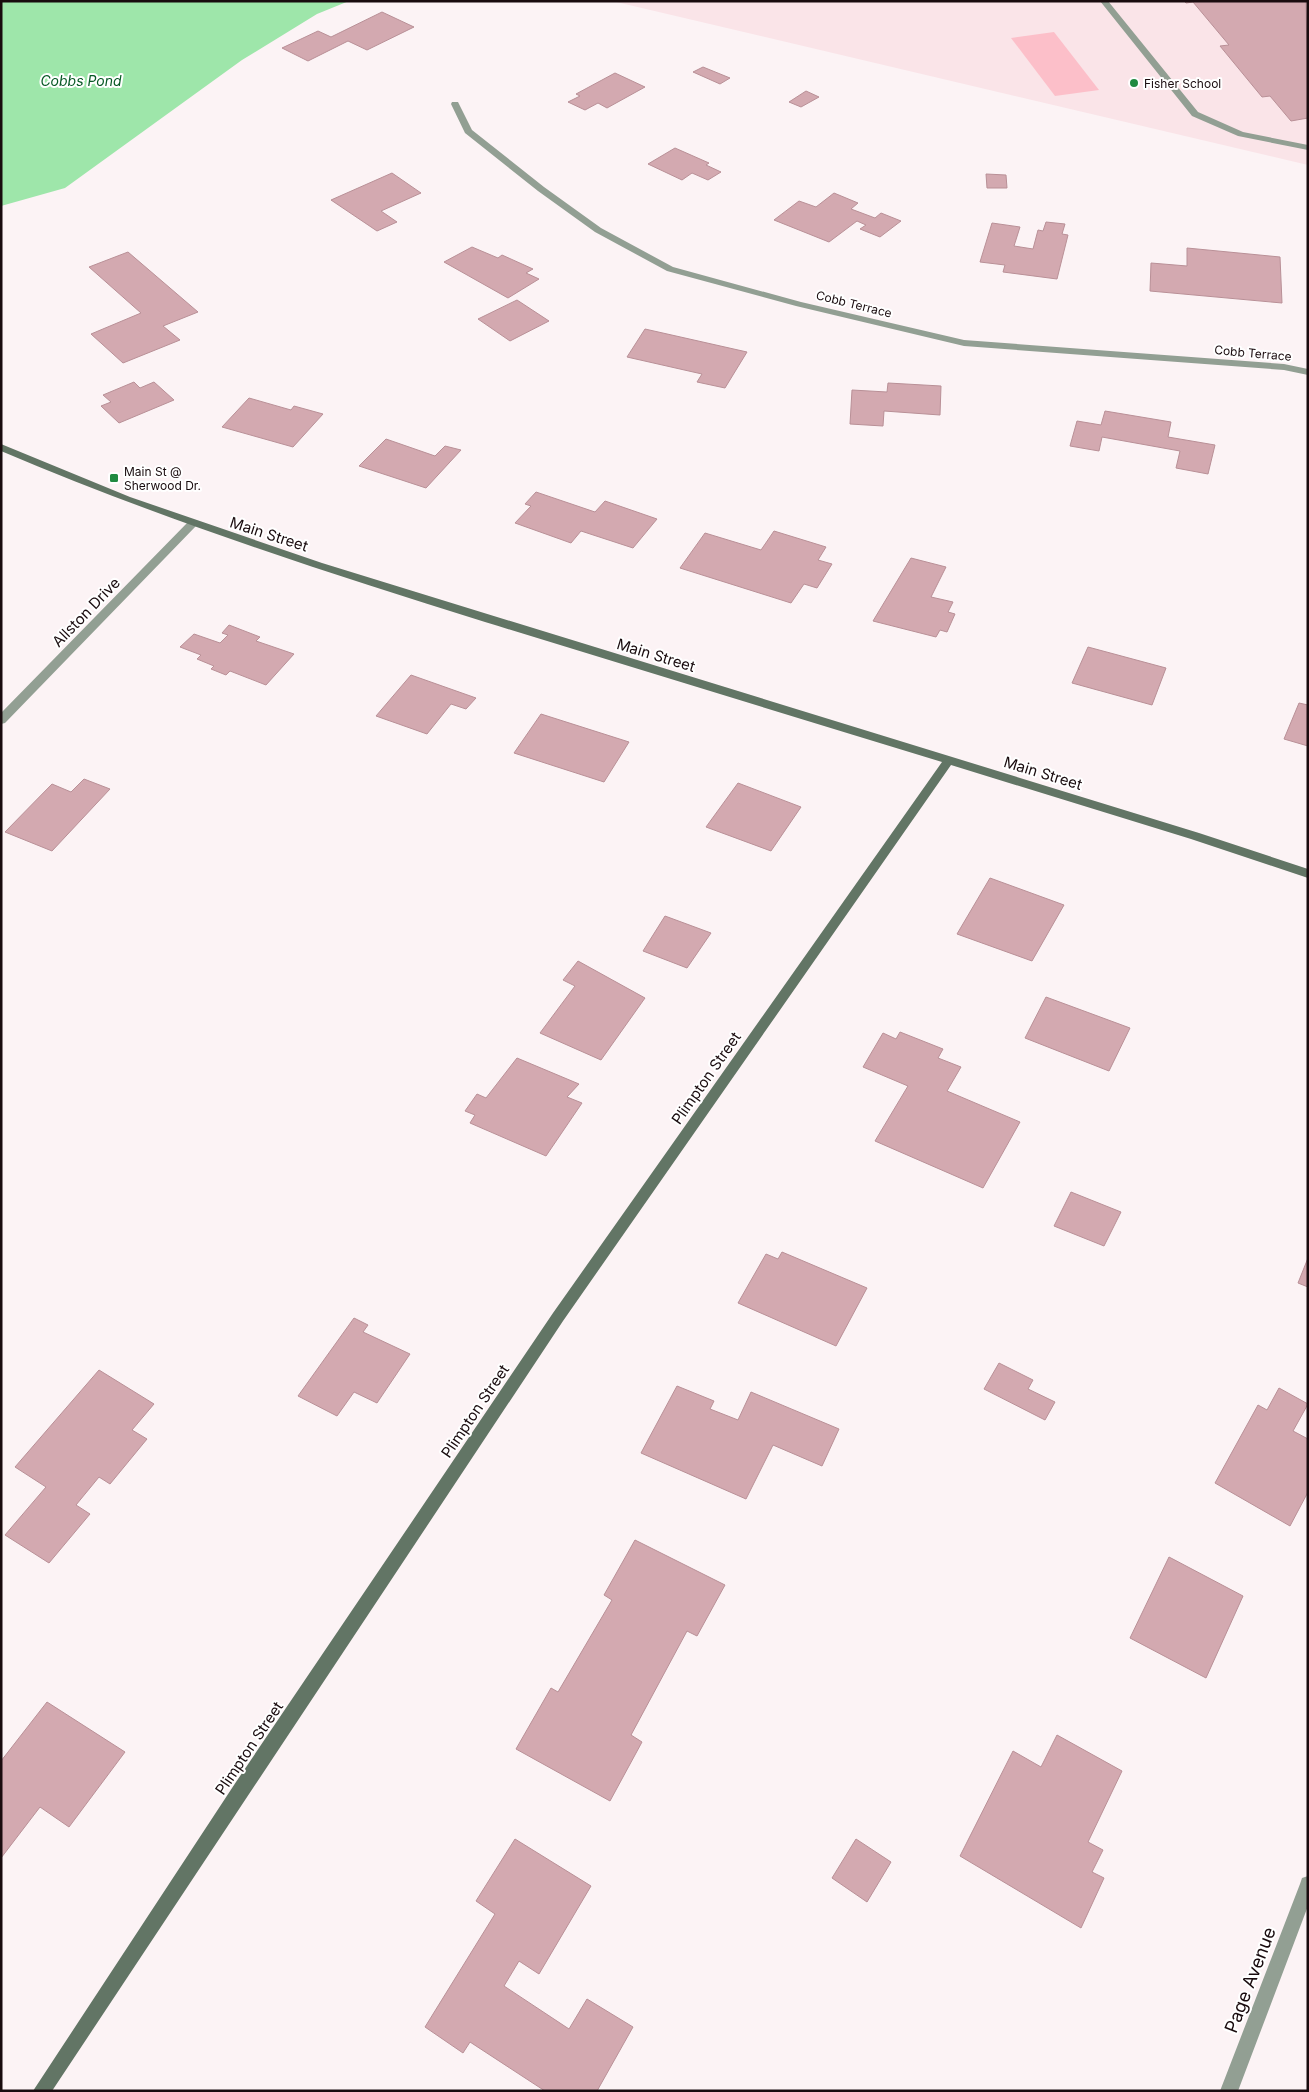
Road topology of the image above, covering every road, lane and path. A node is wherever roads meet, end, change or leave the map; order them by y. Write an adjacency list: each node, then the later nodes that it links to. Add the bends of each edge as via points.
1 (1104, 1): 3 (street, via 1195,114 1241,134)
2 (455, 104): 4 (street, Cobb Terrace, via 468,131 541,189 598,230 670,269 964,343 1284,367)
3 (1308, 148)
4 (1308, 372)
5 (1, 447): 6 (main road, Main Street)
6 (192, 524): 7 (street, Allston Drive); 8 (main road, Main Street, via 417,598)
7 (1, 720)
8 (949, 760): 9 (main road, Main Street); 11 (main road, Plimpton Street, via 558,1317)
9 (1308, 874)
10 (1308, 1884): 12 (street, Page Avenue)
11 (42, 2091)
12 (1229, 2091)

